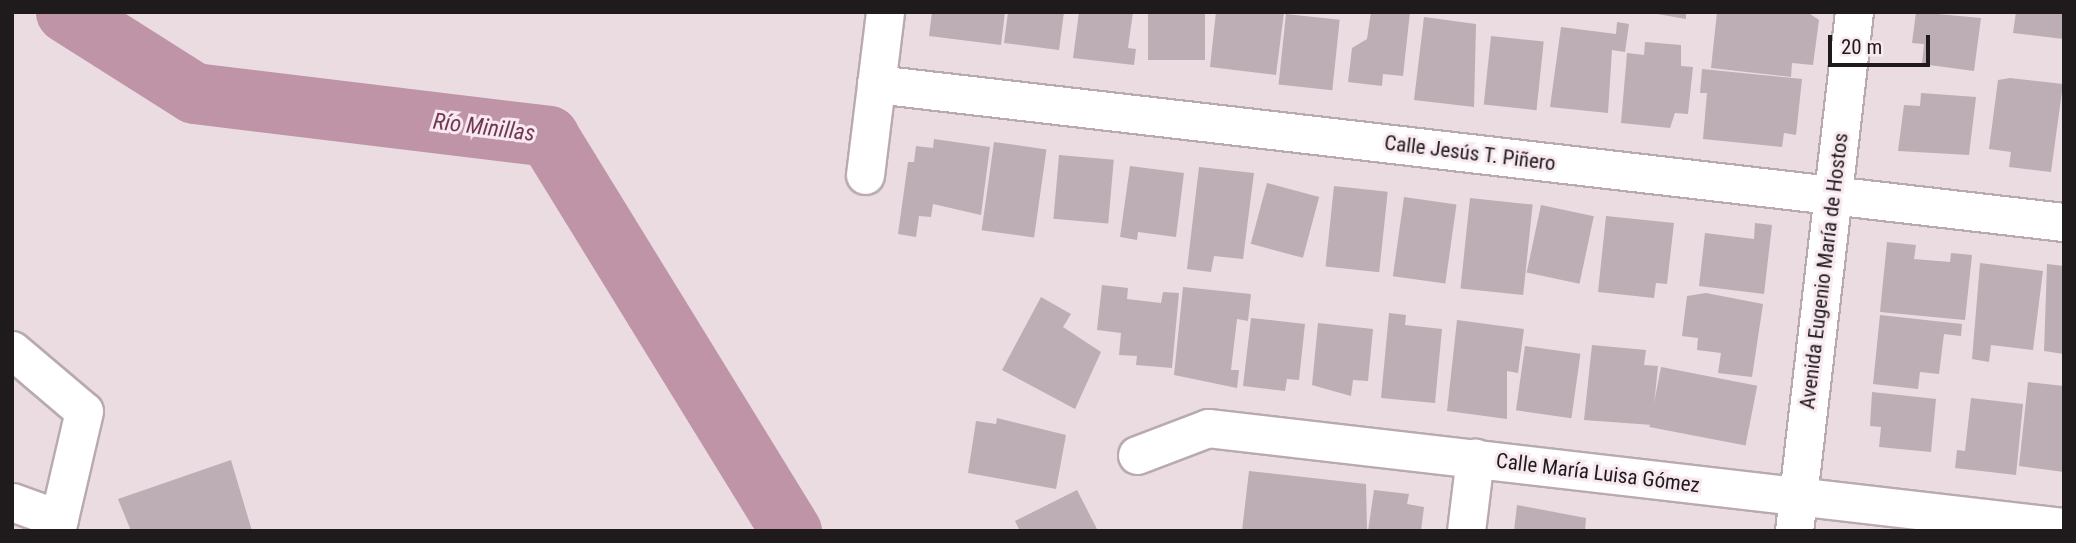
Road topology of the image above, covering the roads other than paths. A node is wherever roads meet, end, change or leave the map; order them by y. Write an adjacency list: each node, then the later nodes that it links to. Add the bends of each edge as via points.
1 (885, 12): 3 (street)
2 (1854, 12): 5 (street, Avenida Eugenio María de Hostos)
3 (876, 84): 4 (street); 5 (street, Calle Jesús T. Piñero)
4 (865, 174)
5 (1833, 195): 6 (street, Calle Jesús T. Piñero); 11 (street, Avenida Eugenio María de Hostos)
6 (2064, 222)
7 (12, 350): 12 (street, via 84,411)
8 (1138, 455): 9 (street, Calle María Luisa Gómez, via 1208,428)
9 (1475, 458): 11 (street, Calle María Luisa Gómez); 14 (street)
10 (12, 502): 12 (street)
11 (1796, 514): 13 (street, Calle María Luisa Gómez)
12 (58, 525)
13 (2064, 527)
14 (1466, 531)

